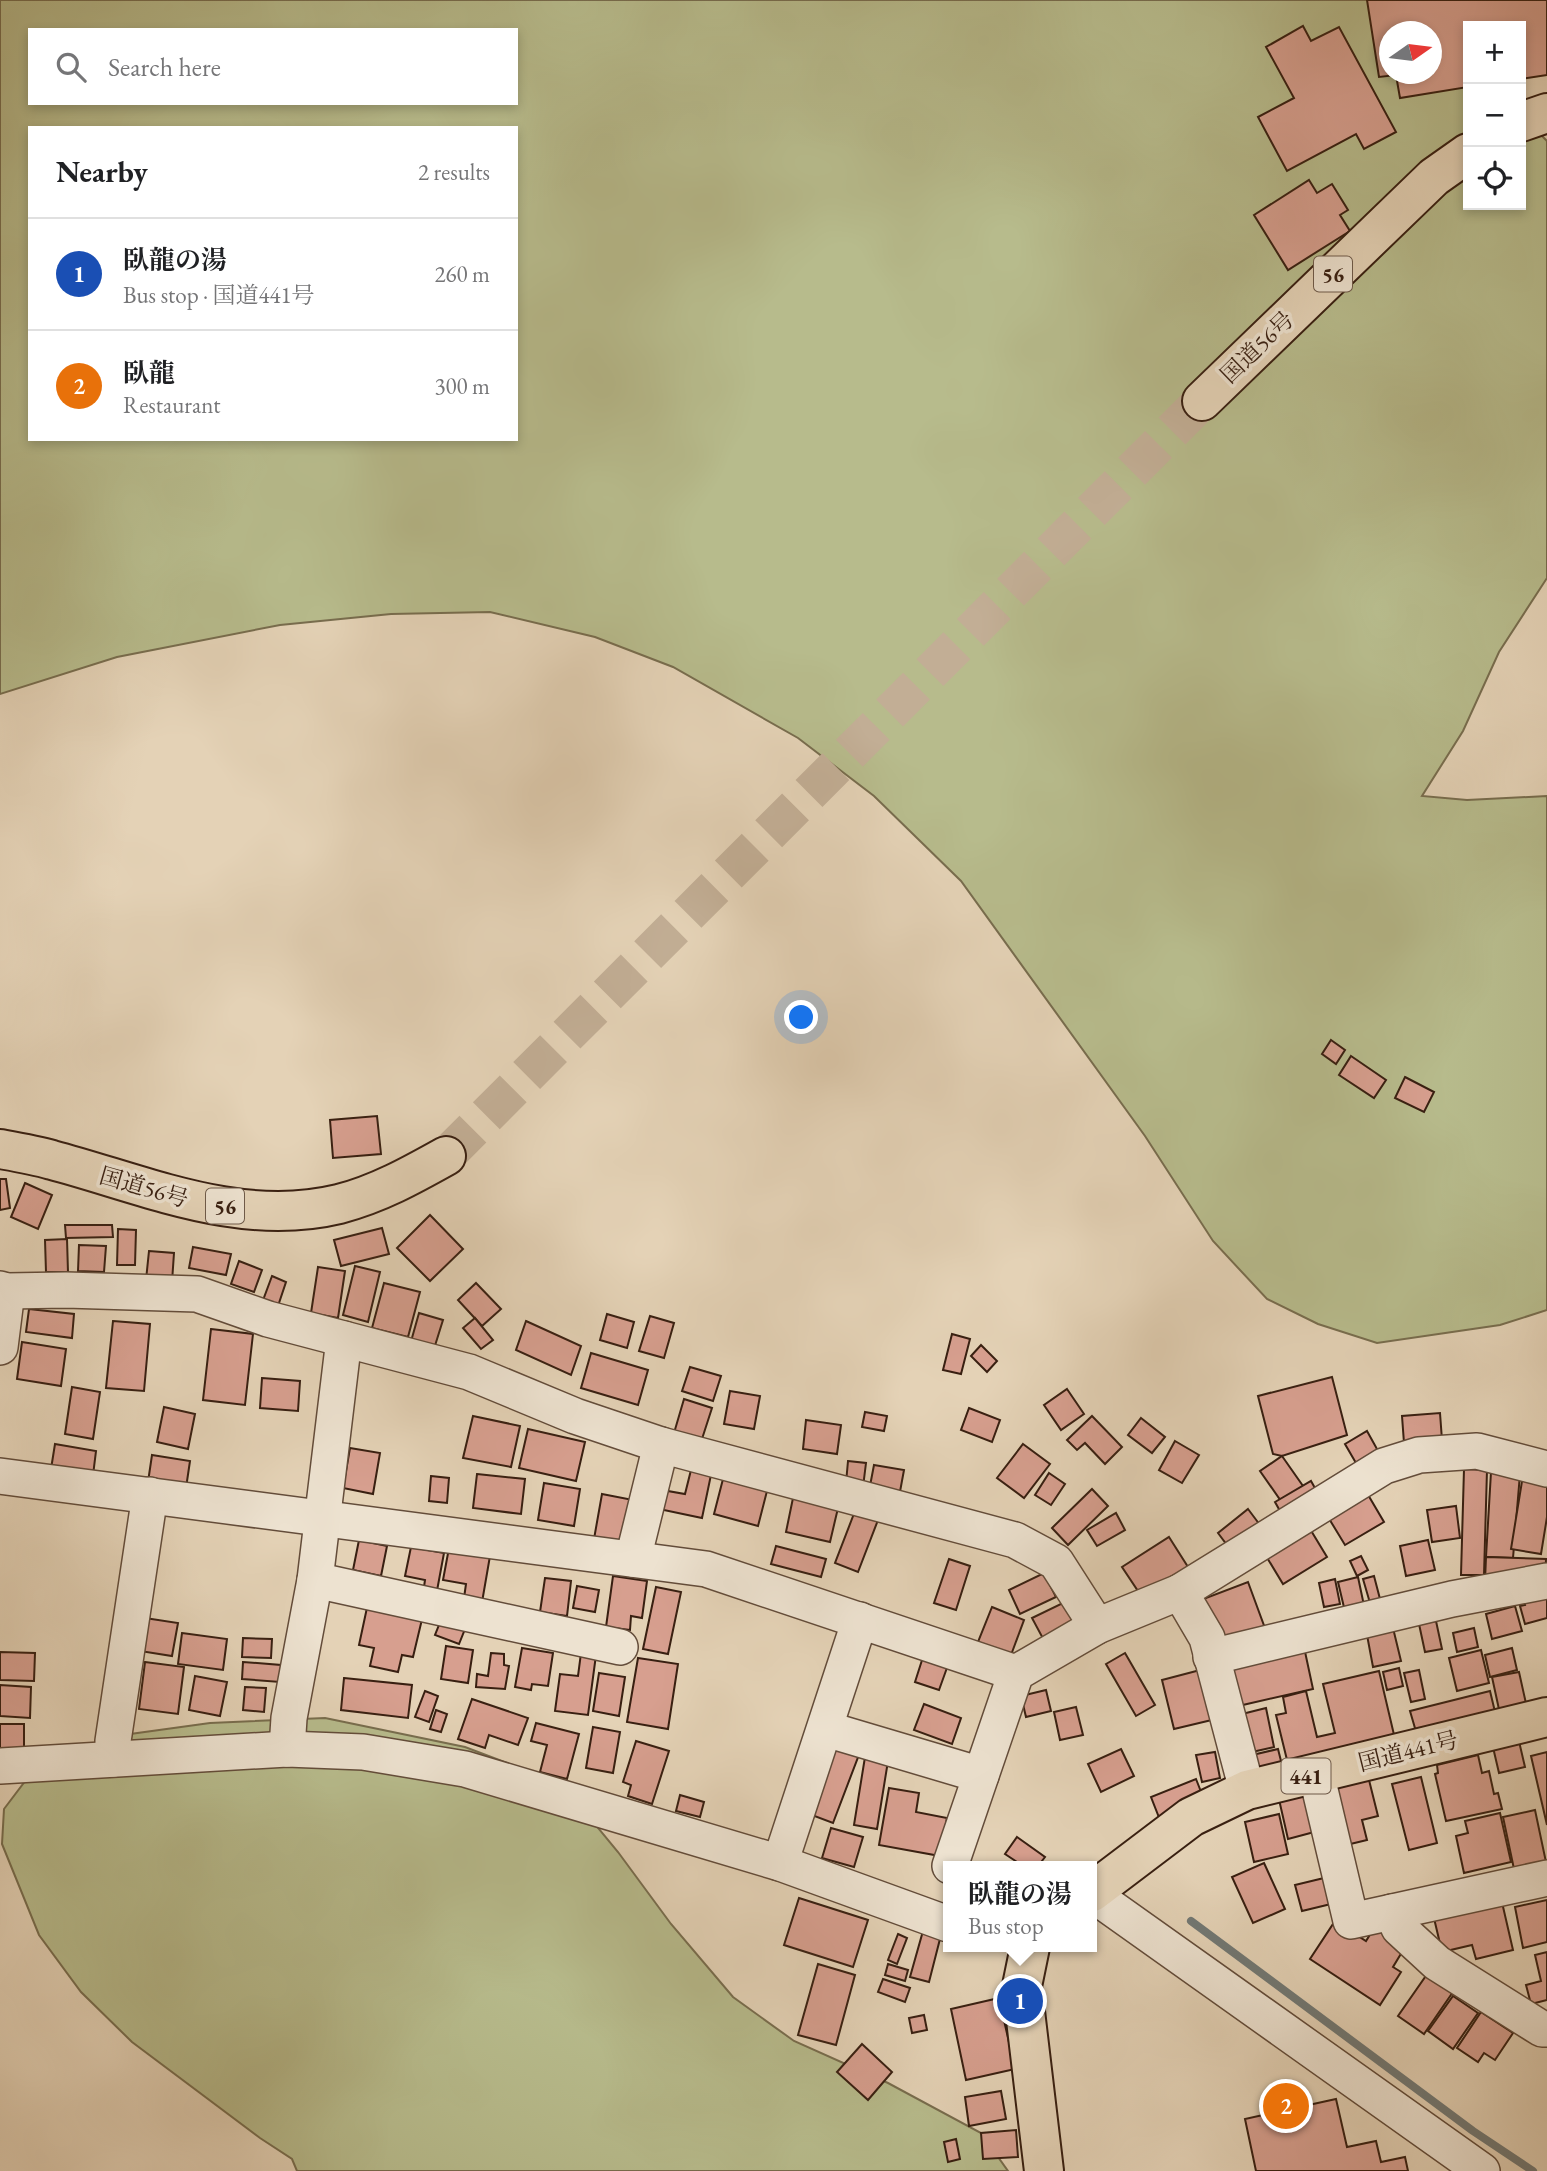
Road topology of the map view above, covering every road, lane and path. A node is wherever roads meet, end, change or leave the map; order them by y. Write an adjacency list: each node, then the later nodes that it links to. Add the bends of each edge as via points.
1 (1547, 113): 2 (highway)
2 (1526, 120)
3 (1463, 157): 4 (highway, 国道56号 / 56, via 1434,177)
4 (1202, 401)
5 (0, 1149): 6 (highway, 国道56号 / 56, via 191,1201 270,1212 338,1204 394,1185)
6 (446, 1156)
7 (4, 1290): 8 (street, via 198,1294); 9 (street)
8 (344, 1339): 10 (street, via 469,1372); 14 (street)
9 (0, 1347)
10 (661, 1446): 15 (street); 20 (street, via 1015,1540 1056,1562)
11 (1547, 1469): 18 (street, via 1477,1451 1419,1455 1384,1466)
12 (0, 1476): 13 (street)
13 (150, 1495): 14 (street); 27 (street)
14 (321, 1519): 15 (street); 16 (street)
15 (633, 1559): 19 (street, via 706,1569)
16 (314, 1580): 21 (street); 26 (street)
17 (1547, 1581): 22 (street)
18 (1180, 1592): 20 (street); 22 (street, via 1207,1639)
19 (860, 1620): 23 (street); 25 (street)
20 (1097, 1626): 23 (street)
21 (620, 1647)
22 (1211, 1657): 31 (street)
23 (1016, 1673): 30 (street)
24 (1547, 1717): 29 (highway, 国道441号 / 441)
25 (826, 1729): 30 (street); 33 (street)
26 (287, 1749): 27 (street); 33 (street, via 363,1752 465,1769)
27 (113, 1759): 28 (street)
28 (0, 1766)
29 (1316, 1773): 31 (highway, 国道441号 / 441); 38 (street, via 1351,1921)
30 (981, 1775): 32 (street)
31 (1247, 1790): 35 (highway, 国道441号 / 441, via 1191,1817)
32 (951, 1861)
33 (780, 1863): 39 (street)
34 (1547, 1878): 38 (street)
35 (1097, 1889)
36 (1097, 1897): 43 (street)
37 (943, 1904): 39 (street)
38 (1391, 1912): 41 (street, via 1399,1928 1437,1963)
39 (940, 1922)
40 (1024, 1952): 42 (highway, via 1022,1986)
41 (1547, 2029)
42 (1044, 2171)
43 (1482, 2171)

